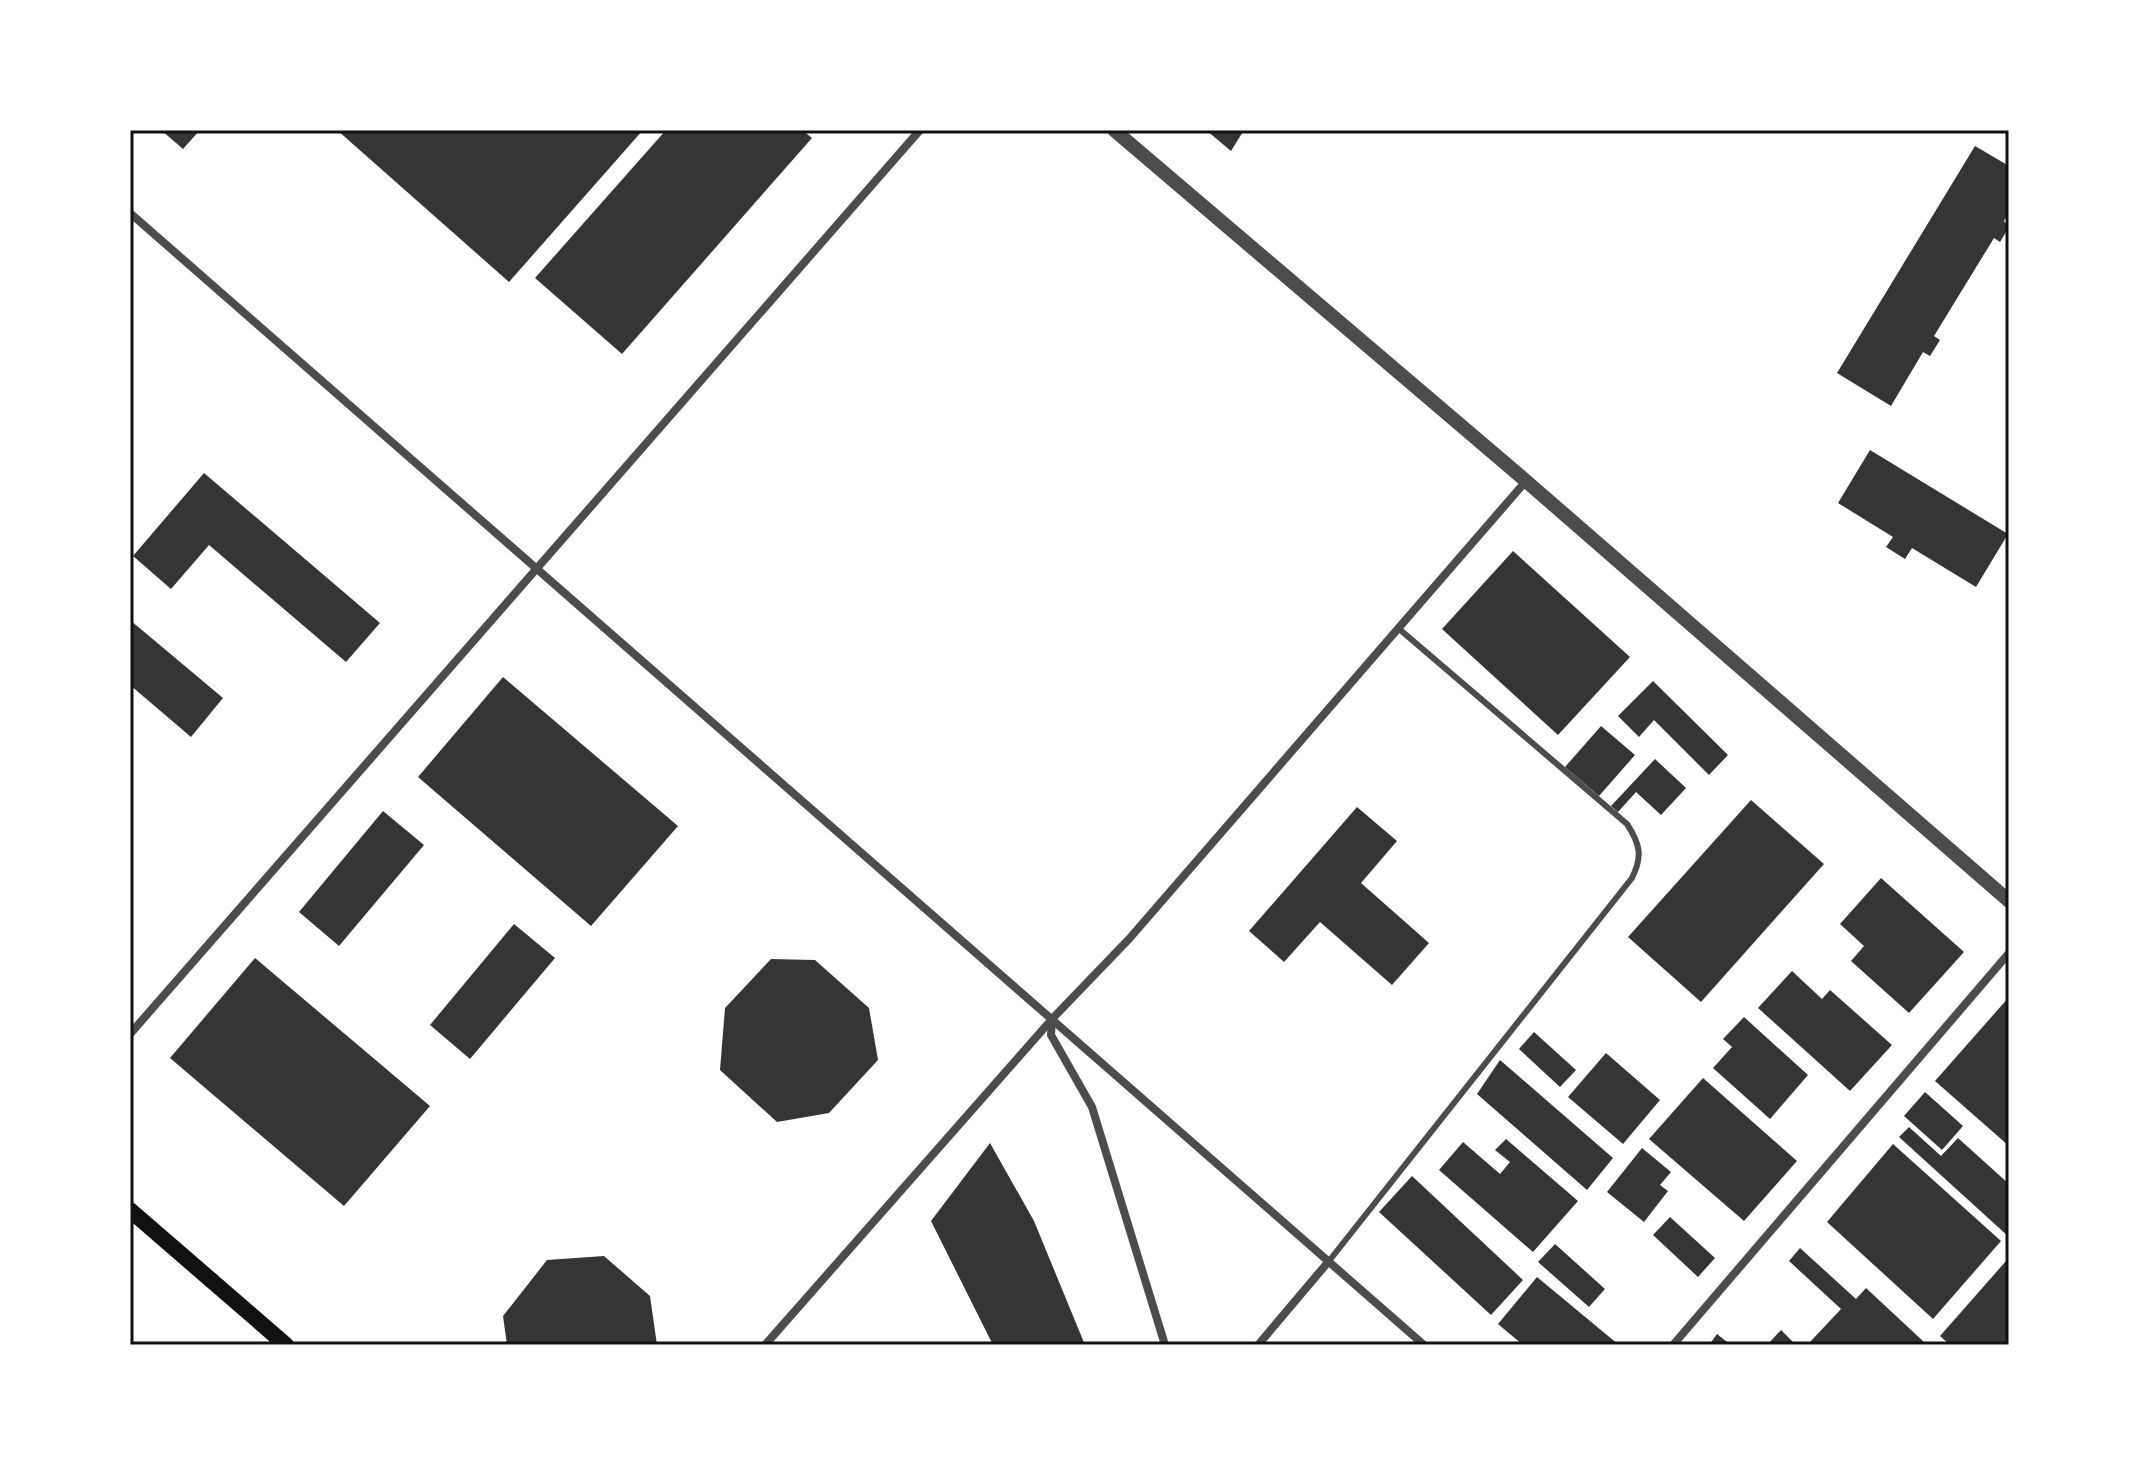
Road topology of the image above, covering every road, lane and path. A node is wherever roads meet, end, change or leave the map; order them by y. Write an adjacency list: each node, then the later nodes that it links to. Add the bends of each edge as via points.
1 (920, 130): 5 (street)
2 (1114, 130): 4 (street)
3 (130, 213): 5 (street)
4 (1526, 481): 6 (street); 7 (street)
5 (537, 568): 9 (street); 10 (street)
6 (1398, 628): 9 (street, via 1129,939); 12 (lane, via 1627,824 1640,851 1639,864)
7 (2009, 901)
8 (2009, 953): 18 (street)
9 (1053, 1018): 12 (street); 14 (street); 15 (street, via 1051,1035 1092,1107)
10 (130, 1034)
11 (130, 1210): 13 (main road)
12 (1329, 1261): 16 (street); 17 (street)
13 (286, 1345)
14 (765, 1345)
15 (1165, 1345)
16 (1258, 1345)
17 (1424, 1345)
18 (1673, 1345)

